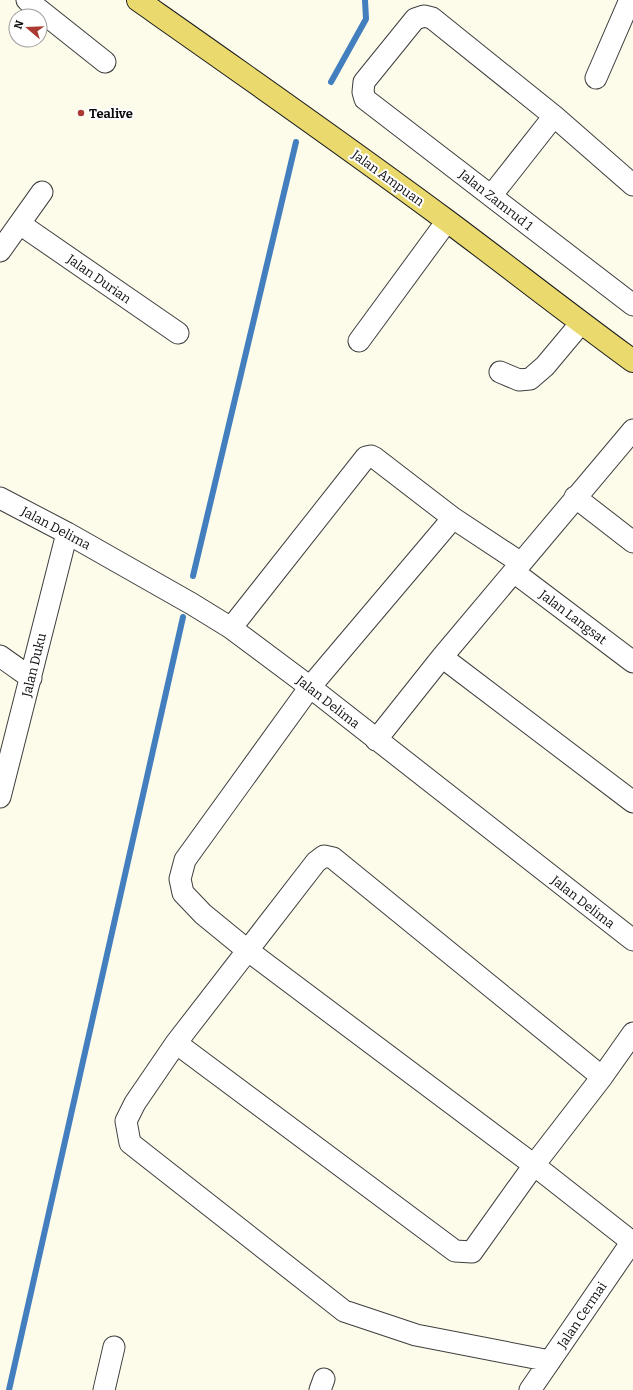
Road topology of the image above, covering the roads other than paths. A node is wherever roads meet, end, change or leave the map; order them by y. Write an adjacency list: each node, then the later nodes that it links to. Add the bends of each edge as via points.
1 (138, 0): 10 (main road, Jalan Ampuan)
2 (629, 2): 5 (street)
3 (40, 4): 4 (street)
4 (105, 62)
5 (596, 78)
6 (554, 116): 7 (street); 9 (street); 9 (street, Jalan Zamrud 1, via 432,18 424,16 416,19 364,82 365,99)
7 (633, 186)
8 (42, 192): 11 (street)
9 (491, 196): 13 (street, Jalan Zamrud 1)
10 (447, 221): 14 (main road, Jalan Ampuan); 16 (street)
11 (20, 224): 12 (street); 15 (street, Jalan Durian)
12 (0, 251)
13 (633, 305)
14 (580, 323): 17 (main road, Jalan Ampuan); 18 (street, via 545,366 530,379 519,380)
15 (178, 333)
16 (359, 341)
17 (633, 361)
18 (500, 372)
19 (633, 430): 20 (street)
20 (575, 497): 24 (street); 25 (street)
21 (0, 498): 23 (street, Jalan Delima)
22 (453, 518): 25 (street, Jalan Langsat); 26 (street, Jalan Langsat, via 371,456 366,457); 31 (street)
23 (67, 533): 26 (street, Jalan Delima); 30 (street, Jalan Duku)
24 (633, 542)
25 (518, 567): 28 (street); 29 (street, Jalan Langsat)
26 (231, 628): 31 (street, Jalan Delima)
27 (0, 656): 30 (street)
28 (442, 657): 32 (street); 34 (street)
29 (633, 662)
30 (31, 678): 33 (street, Jalan Duku)
31 (310, 687): 32 (street, Jalan Delima); 36 (street, via 185,860 180,879 183,892 203,914)
32 (376, 740): 35 (street, Jalan Delima)
33 (0, 792)
34 (633, 802)
35 (633, 940)
36 (247, 950): 38 (street); 39 (street, via 316,862 324,856 333,858); 40 (street)
37 (633, 1033): 39 (street)
38 (176, 1043): 40 (street, via 455,1251 472,1252); 43 (street, via 135,1103 126,1121 130,1143 344,1311 416,1335)
39 (602, 1077): 40 (street)
40 (534, 1165): 41 (street)
41 (632, 1241): 43 (street, Jalan Cermai)
42 (114, 1347): 44 (street)
43 (550, 1361): 45 (street, Jalan Cermai)
44 (104, 1390)
45 (530, 1390)

